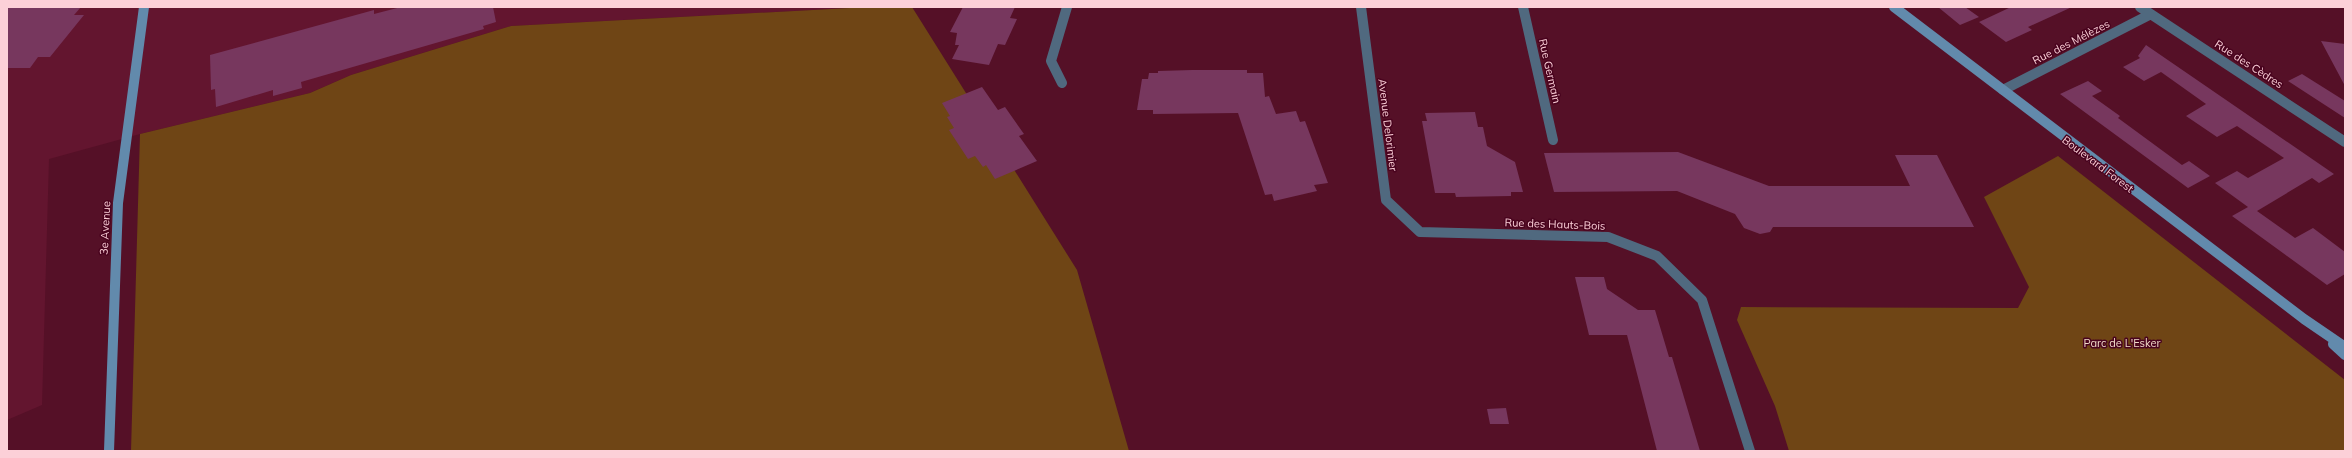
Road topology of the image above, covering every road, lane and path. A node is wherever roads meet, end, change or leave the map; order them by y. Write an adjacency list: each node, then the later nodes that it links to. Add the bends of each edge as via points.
1 (144, 7): 16 (main road, 3e Avenue, via 118,203)
2 (1067, 7): 8 (street, via 1051,61)
3 (1361, 7): 12 (street, Avenue Delorimier, via 1386,200)
4 (1523, 7): 10 (street, Rue Germain)
5 (1894, 7): 9 (main road, Boulevard Forest)
6 (2140, 7): 7 (street, Rue des Cèdres)
7 (2150, 14): 9 (street, Rue des Mélèzes); 11 (street, Rue des Cèdres)
8 (1062, 83)
9 (2002, 90): 13 (main road, Boulevard Forest)
10 (1553, 140)
11 (2345, 142)
12 (1420, 232): 17 (street, Rue des Hauts-Bois, via 1608,237 1656,256 1702,300)
13 (2304, 320): 14 (main road, Boulevard Forest); 15 (main road, Boulevard Forest)
14 (2345, 347)
15 (2345, 355)
16 (109, 451)
17 (1750, 451)

